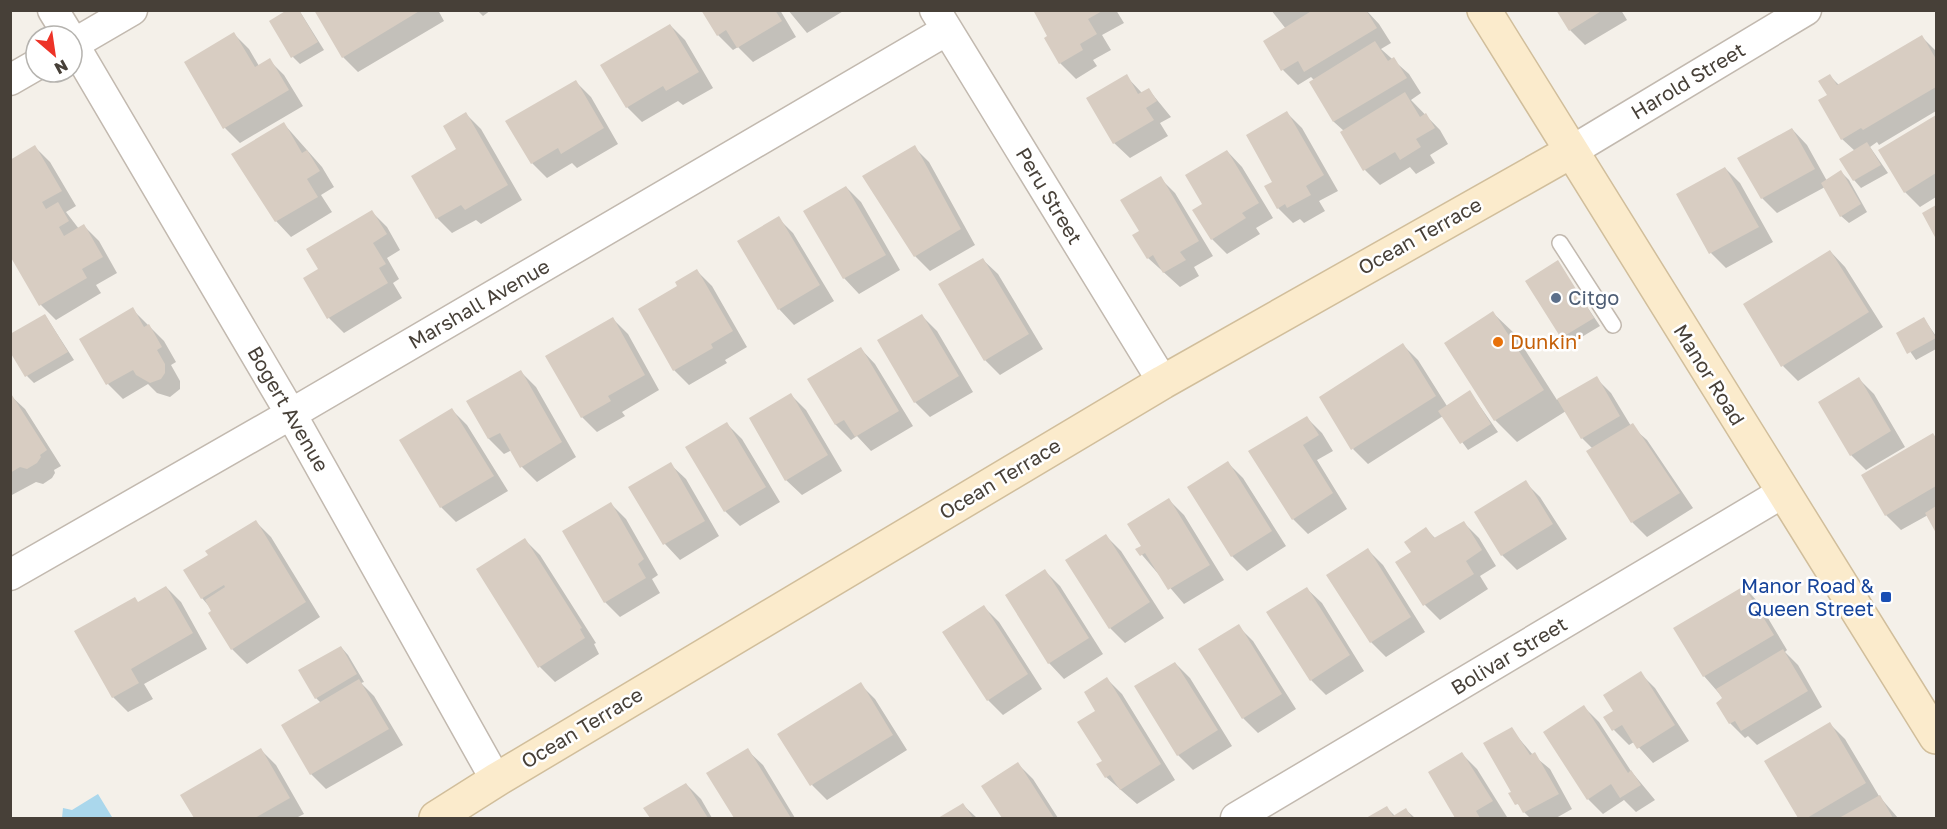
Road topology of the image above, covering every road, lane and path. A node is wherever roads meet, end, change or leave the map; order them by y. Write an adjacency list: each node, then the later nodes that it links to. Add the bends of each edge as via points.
1 (53, 10): 6 (street, Bogert Avenue)
2 (132, 10): 7 (street)
3 (1484, 10): 11 (street, Manor Road)
4 (1806, 10): 11 (street, Harold Street)
5 (941, 20): 14 (street, Peru Street); 15 (street, Marshall Avenue)
6 (61, 24)
7 (84, 35)
8 (84, 64): 15 (street, Bogert Avenue)
9 (24, 72): 10 (street)
10 (10, 80)
11 (1570, 152): 14 (street, Ocean Terrace); 16 (street, Manor Road)
12 (1560, 243): 13 (lane)
13 (1613, 325)
14 (1162, 382): 19 (street, Ocean Terrace)
15 (291, 414): 17 (street, Marshall Avenue); 19 (street, Bogert Avenue)
16 (1782, 492): 18 (street, Manor Road); 21 (street, Bolivar Street)
17 (10, 575)
18 (1936, 737)
19 (496, 780): 20 (street, Ocean Terrace)
20 (454, 814)
21 (1236, 819)

